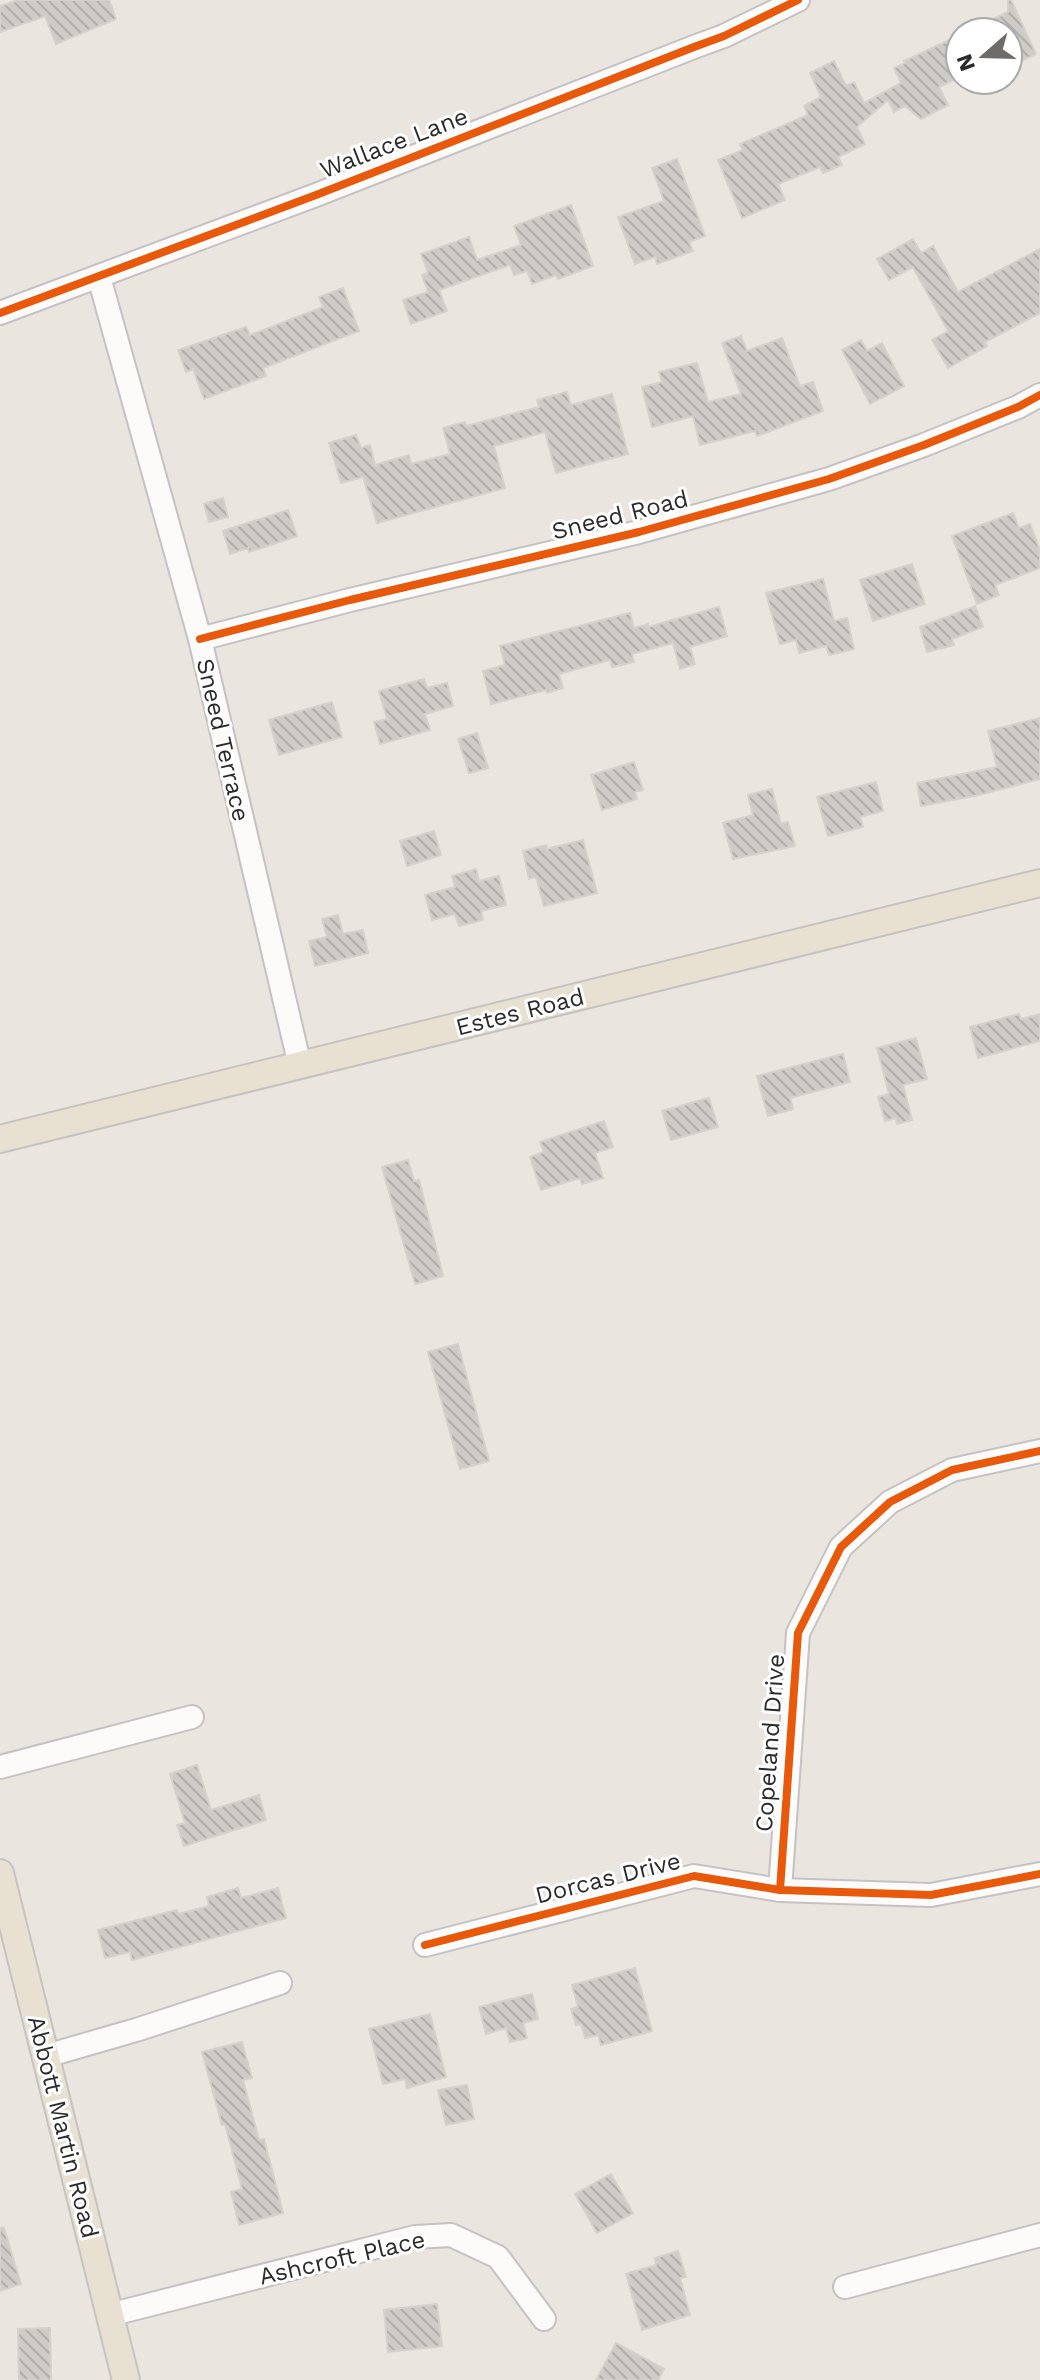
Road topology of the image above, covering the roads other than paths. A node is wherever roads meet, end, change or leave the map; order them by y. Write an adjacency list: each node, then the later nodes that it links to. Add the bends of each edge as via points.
1 (798, 0): 2 (street, Wallace Lane, via 714,40)
2 (99, 277): 3 (street, Wallace Lane); 5 (street, Sneed Terrace)
3 (0, 313)
4 (1040, 395): 5 (street, Sneed Road, via 829,479 639,532)
5 (200, 639): 7 (street, Sneed Terrace)
6 (1040, 883): 7 (main road, Estes Road)
7 (300, 1066): 8 (main road, Estes Road)
8 (0, 1139)
9 (1040, 1451): 14 (street, Copeland Drive, via 952,1470 890,1502 841,1547 798,1633)
10 (192, 1717): 11 (street)
11 (0, 1767)
12 (0, 1873): 17 (main road, Abbott Martin Road)
13 (1040, 1874): 14 (street, Dorcas Drive, via 931,1895)
14 (780, 1890): 15 (street, Dorcas Drive, via 694,1876)
15 (425, 1945)
16 (280, 1983): 17 (street)
17 (46, 2056): 20 (main road, Abbott Martin Road)
18 (1040, 2235): 19 (street)
19 (845, 2287)
20 (109, 2315): 21 (street, Ashcroft Place, via 415,2237 451,2235 498,2257); 22 (main road, Abbott Martin Road)
21 (544, 2319)
22 (126, 2380)

